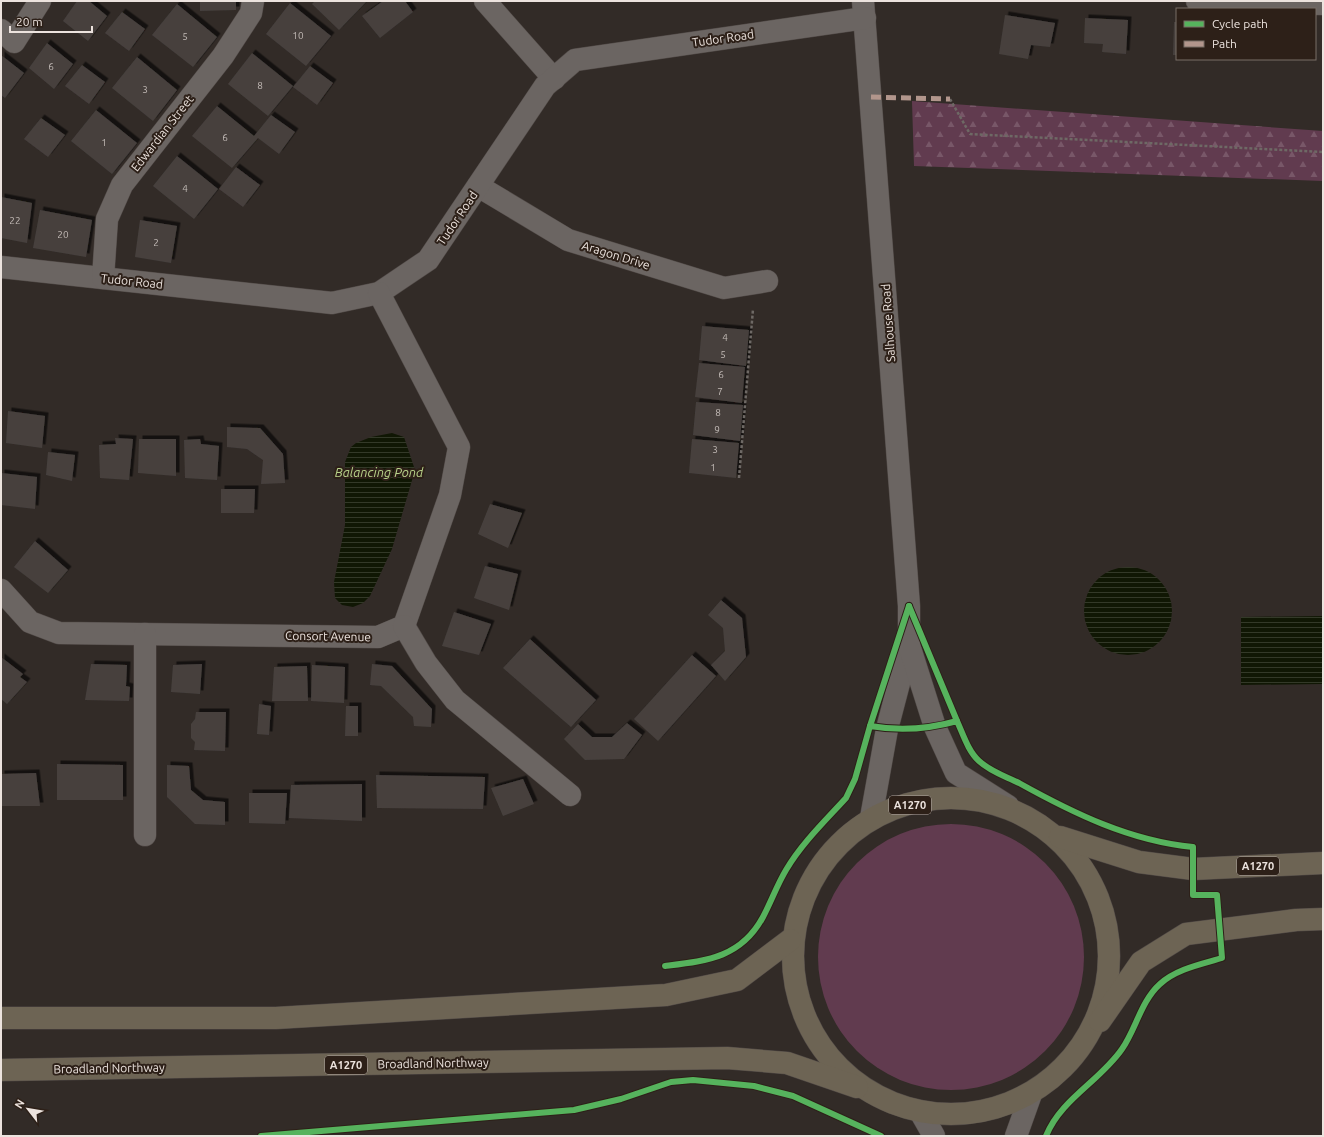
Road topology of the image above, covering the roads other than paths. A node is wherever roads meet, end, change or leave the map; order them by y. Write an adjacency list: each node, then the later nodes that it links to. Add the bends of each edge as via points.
1 (40, 1): 7 (street, via 14,42)
2 (254, 1): 11 (street, Edwardian Street, via 251,13 223,56 122,185 107,218)
3 (484, 1): 8 (street)
4 (1197, 1): 5 (street)
5 (1323, 4)
6 (864, 10): 8 (street, Tudor Road, via 575,60); 17 (street, Salhouse Road, via 909,606)
7 (1, 30)
8 (554, 79): 9 (street, Tudor Road, via 545,86)
9 (478, 186): 12 (street, Aragon Drive, via 568,240 724,288); 13 (street, Tudor Road, via 428,260)
10 (1, 267): 11 (street, Tudor Road)
11 (103, 278): 13 (street, Tudor Road, via 332,303)
12 (761, 282)
13 (379, 292): 15 (street, via 459,447 450,495)
14 (1, 590): 16 (street, Consort Avenue, via 30,622 59,633)
15 (404, 626): 16 (street, Consort Avenue, via 378,637); 18 (street, via 426,663 455,700)
16 (145, 634): 21 (street)
17 (909, 645): 19 (street, Salhouse Road, via 935,727 956,773); 20 (street, Salhouse Road, via 887,729)
18 (570, 795)
19 (1008, 806): 20 (highway, A1270, via 930,798); 22 (highway, A1270)
20 (871, 818): 25 (highway, A1270, via 837,846 814,876 797,911)
21 (145, 835)
22 (1060, 837): 23 (highway, A1270, via 1140,862 1193,870); 27 (highway, A1270, via 1101,899 1111,962)
23 (1323, 863)
24 (1323, 919): 27 (highway, A1270, via 1186,934 1142,962)
25 (790, 940): 26 (highway, via 737,980 666,996 276,1018); 29 (highway, A1270, via 797,1001 813,1039)
26 (1, 1018)
27 (1091, 1033): 30 (highway, A1270, via 1066,1067)
28 (1, 1070): 29 (highway, Broadland Northway / A1270, via 727,1058 787,1063)
29 (860, 1088): 31 (highway, A1270)
30 (1031, 1094): 31 (highway, A1270, via 972,1114); 33 (street)
31 (920, 1113): 32 (street)
32 (934, 1136)
33 (1016, 1136)

